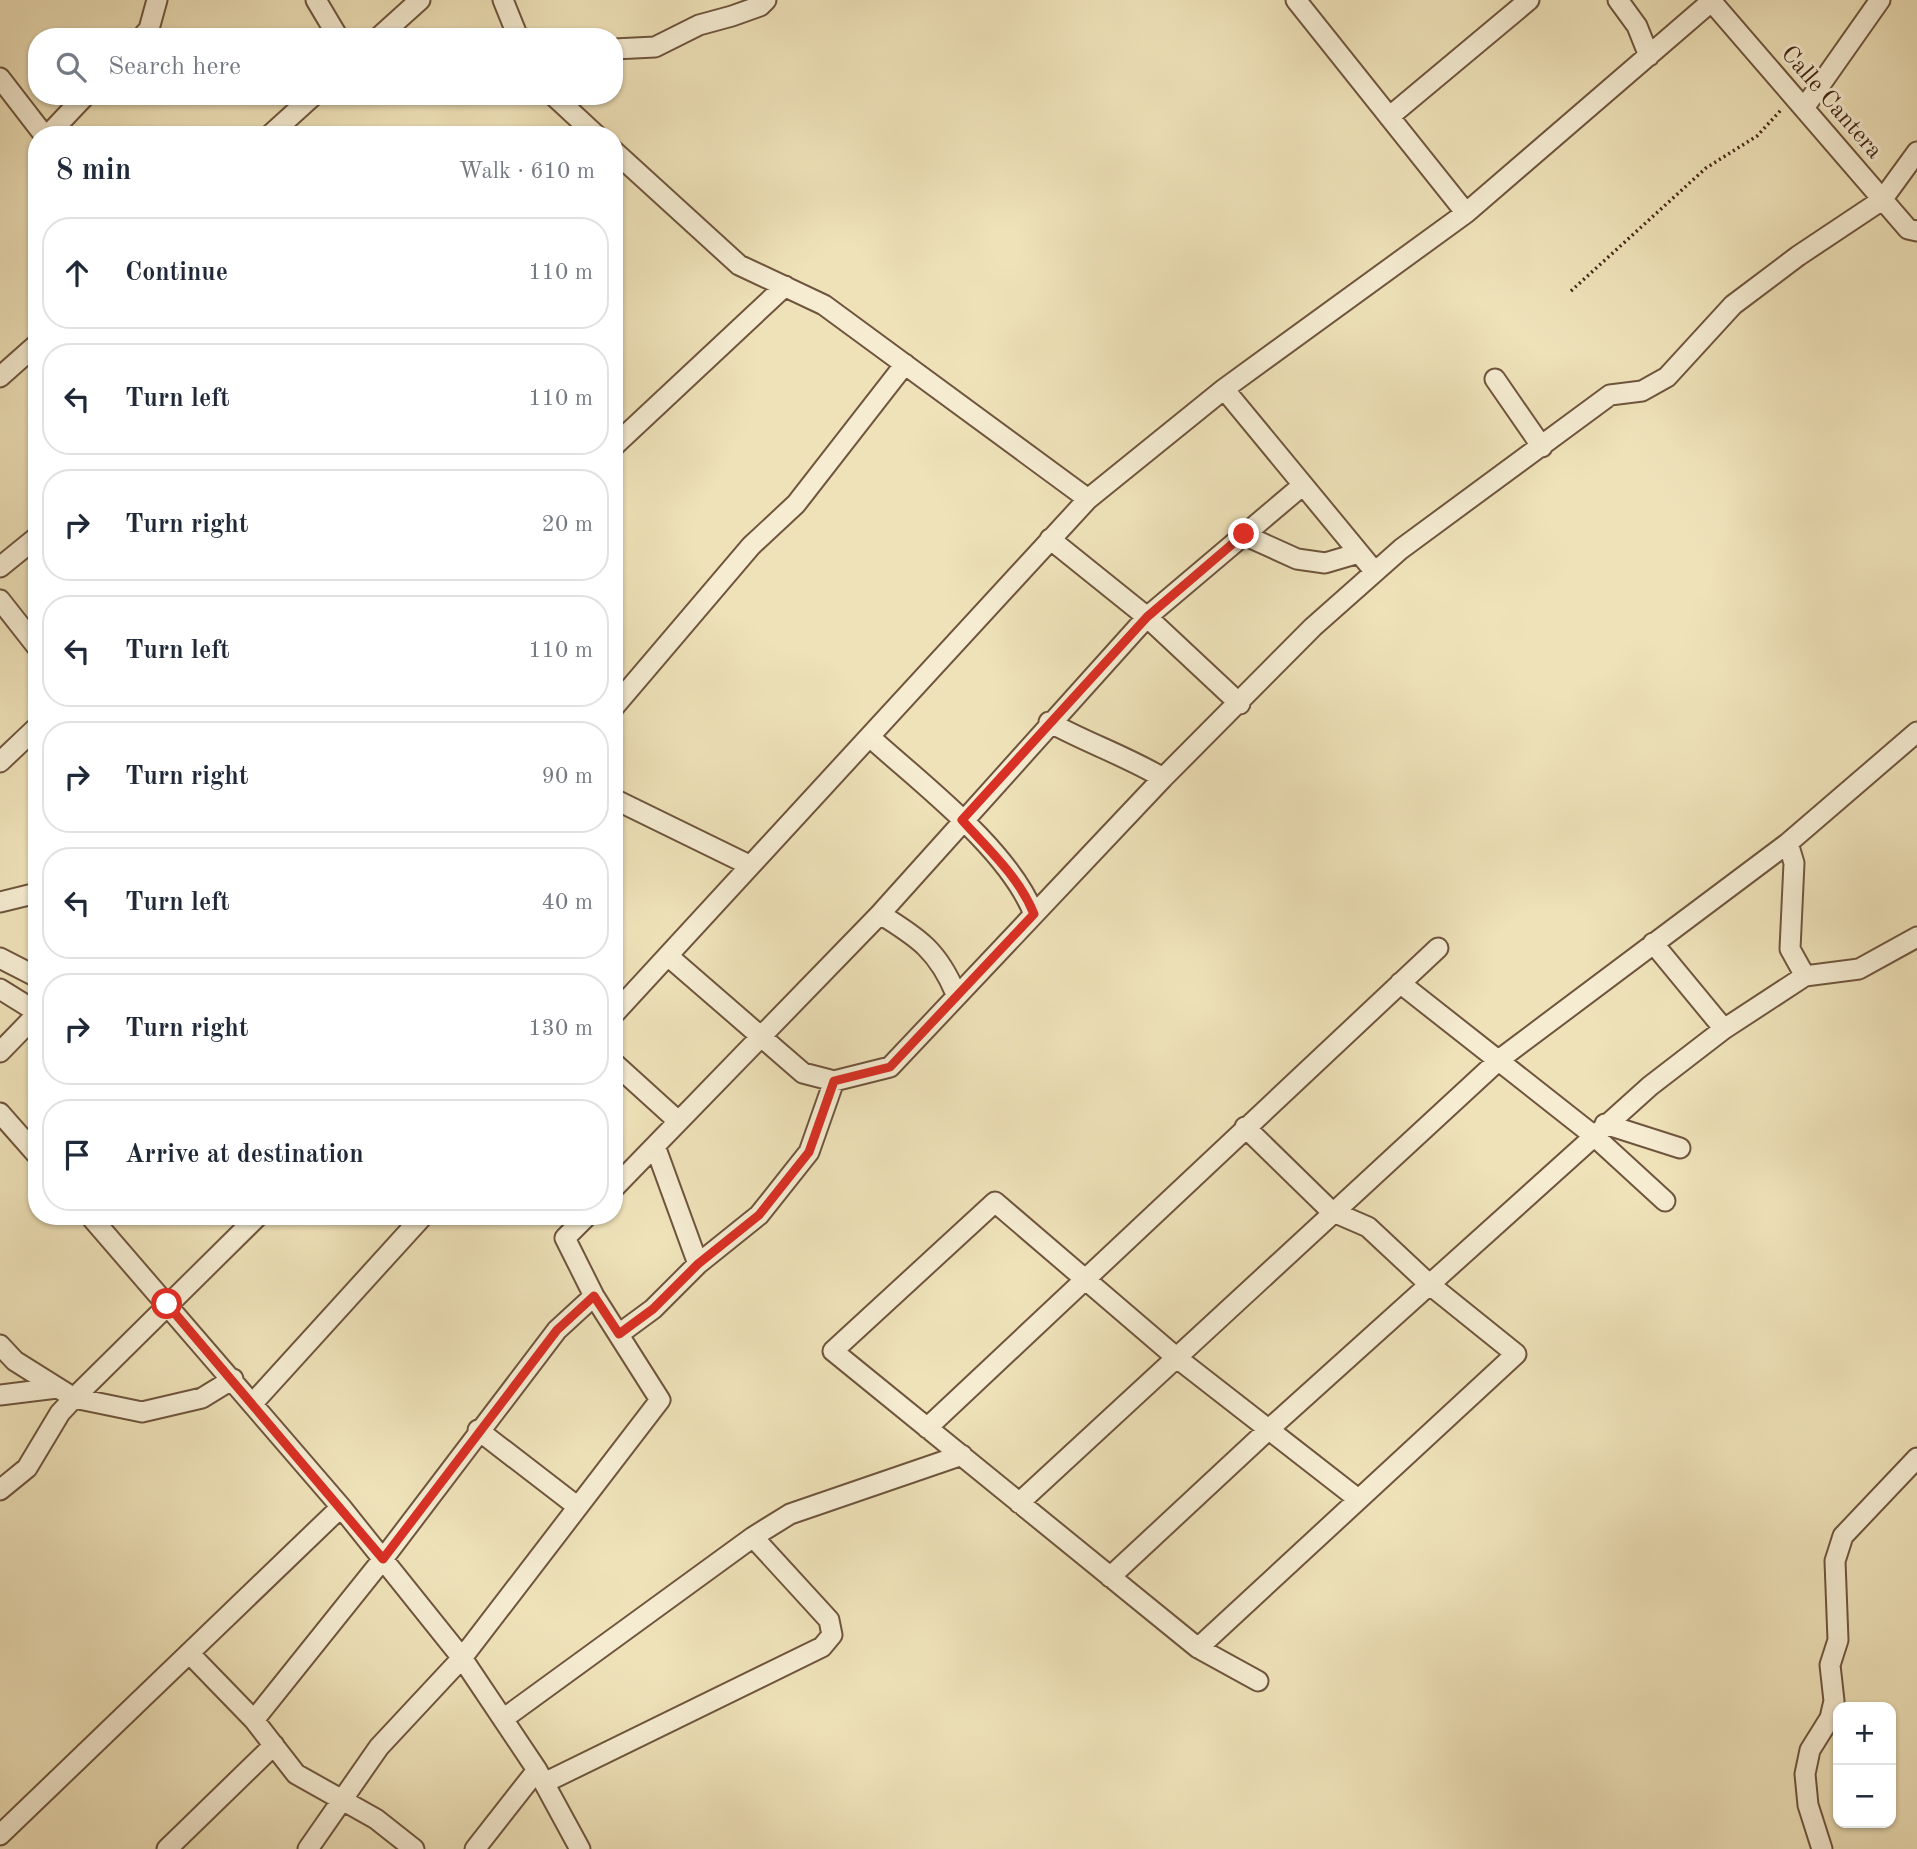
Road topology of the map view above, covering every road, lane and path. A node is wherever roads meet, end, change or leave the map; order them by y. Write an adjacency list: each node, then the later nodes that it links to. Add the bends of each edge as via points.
1 (157, 0): 11 (street)
2 (316, 0): 12 (street)
3 (420, 0): 13 (street)
4 (503, 0): 14 (street)
5 (766, 0): 15 (street, via 655,47)
6 (1296, 0): 22 (street)
7 (1528, 0): 22 (street)
8 (1618, 0): 16 (street, via 1637,26)
9 (1880, 0): 18 (street)
10 (1712, 1): 16 (street); 18 (street, Calle Cantera)
11 (149, 28)
12 (333, 28)
13 (389, 28)
14 (515, 28)
15 (623, 49)
16 (1649, 56): 30 (street)
17 (0, 78): 23 (street)
18 (1798, 102): 29 (street, Calle Cantera); 33 (path, via 1757,136 1706,168)
19 (76, 105): 24 (street)
20 (303, 105): 25 (street)
21 (564, 105): 26 (street)
22 (1389, 117): 30 (street)
23 (39, 126)
24 (55, 126)
25 (280, 126)
26 (586, 126)
27 (1917, 152): 29 (street)
28 (623, 159): 32 (street, via 739,265)
29 (1882, 200): 31 (street, Calle Cantera, via 1908,229); 40 (street, via 1733,305 1667,377 1642,391 1610,396)
30 (1466, 213): 38 (street)
31 (1917, 231)
32 (785, 286): 35 (street, via 824,305); 39 (street)
33 (1571, 291)
34 (28, 352): 36 (street)
35 (905, 364): 42 (street); 52 (street, via 796,504 751,546)
36 (0, 377)
37 (1496, 379): 40 (street)
38 (1224, 389): 41 (street); 42 (street)
39 (623, 438)
40 (1542, 447): 48 (street)
41 (1303, 485): 43 (street); 46 (street)
42 (1088, 499): 44 (street)
43 (1244, 534): 46 (street, via 1306,560 1325,563); 50 (street)
44 (1050, 539): 50 (street); 57 (street)
45 (28, 544): 47 (street)
46 (1359, 553): 48 (street)
47 (0, 567)
48 (1375, 572): 53 (street, via 1313,627)
49 (0, 600): 51 (street)
50 (1147, 617): 53 (street); 54 (street)
51 (28, 636)
52 (623, 696)
53 (1240, 704): 59 (street)
54 (1049, 722): 59 (street, via 1095,747 1127,756); 61 (street)
55 (1917, 732): 62 (street)
56 (28, 736): 58 (street)
57 (871, 737): 61 (street); 63 (street)
58 (0, 762)
59 (1163, 778): 67 (street)
60 (623, 803): 63 (street)
61 (962, 820): 66 (street); 67 (street, via 1018,884)
62 (1788, 843): 69 (street); 74 (street, via 1794,863 1790,949)
63 (749, 865): 71 (street)
64 (28, 895): 65 (street)
65 (0, 902)
66 (880, 914): 77 (street, via 913,934 944,964); 82 (street)
67 (1034, 914): 77 (street)
68 (1917, 937): 74 (street, via 1859,970)
69 (1653, 943): 81 (street); 84 (street)
70 (1438, 948): 75 (street)
71 (668, 956): 78 (street); 82 (street)
72 (0, 958): 73 (street)
73 (28, 972)
74 (1805, 976): 81 (street)
75 (1400, 983): 84 (street); 89 (street)
76 (0, 989): 79 (street)
77 (956, 994): 86 (street, via 890,1067)
78 (623, 1004)
79 (28, 1007)
80 (28, 1022): 83 (street)
81 (1724, 1029): 90 (street)
82 (759, 1038): 86 (street, via 803,1073); 88 (street)
83 (0, 1052)
84 (1500, 1059): 90 (street); 96 (street)
85 (623, 1071): 88 (street)
86 (834, 1081): 101 (street, via 809,1152 759,1215)
87 (0, 1113): 91 (street)
88 (678, 1121): 92 (street)
89 (1245, 1127): 96 (street); 102 (street)
90 (1599, 1129): 93 (street); 95 (street); 103 (street)
91 (28, 1145)
92 (654, 1146): 94 (street); 101 (street)
93 (1680, 1148)
94 (623, 1179)
95 (1665, 1201)
96 (1331, 1211): 103 (street, via 1368,1227); 108 (street)
97 (98, 1225): 105 (street)
98 (249, 1225): 105 (street)
99 (416, 1225): 112 (street)
100 (578, 1225): 104 (street, via 565,1238)
101 (698, 1264): 106 (street, via 653,1309)
102 (1083, 1279): 108 (street); 113 (street); 113 (street, via 995,1202 833,1351)
103 (1429, 1284): 115 (street); 119 (street, via 1516,1354)
104 (594, 1296): 106 (street); 114 (street, via 557,1330)
105 (167, 1304): 109 (street); 110 (street)
106 (619, 1334): 122 (street, via 660,1400)
107 (0, 1345): 110 (street, via 15,1361)
108 (1177, 1358): 115 (street); 120 (street)
109 (233, 1379): 110 (street, via 202,1398 142,1412); 112 (street)
110 (65, 1393): 111 (street); 118 (street, via 60,1413 27,1468)
111 (0, 1395)
112 (253, 1403): 121 (street)
113 (928, 1428): 116 (street)
114 (478, 1430): 122 (street); 124 (street)
115 (1268, 1430): 119 (street); 125 (street)
116 (962, 1455): 120 (street); 123 (street, via 790,1514)
117 (1917, 1458): 141 (street, via 1843,1536 1835,1561 1838,1640 1830,1665 1834,1700 1830,1718 1810,1750 1805,1774 1808,1805)
118 (0, 1490)
119 (1358, 1499): 126 (street)
120 (1019, 1503): 125 (street)
121 (341, 1507): 124 (street); 127 (street)
122 (578, 1507): 128 (street)
123 (753, 1537): 130 (street); 133 (street, via 829,1620 832,1635 822,1647)
124 (383, 1559): 128 (street); 131 (street)
125 (1111, 1577): 126 (street)
126 (1198, 1648): 129 (street)
127 (189, 1653): 131 (street); 135 (street)
128 (462, 1658): 130 (street); 134 (street, via 379,1747)
129 (1258, 1681)
130 (503, 1719): 133 (street)
131 (254, 1720): 132 (street)
132 (274, 1745): 134 (street, via 296,1774); 137 (street)
133 (540, 1777): 136 (street); 140 (street)
134 (342, 1800): 138 (street); 139 (street)
135 (0, 1835)
136 (573, 1844)
137 (167, 1849)
138 (308, 1849)
139 (414, 1849)
140 (475, 1849)
141 (1822, 1849)

